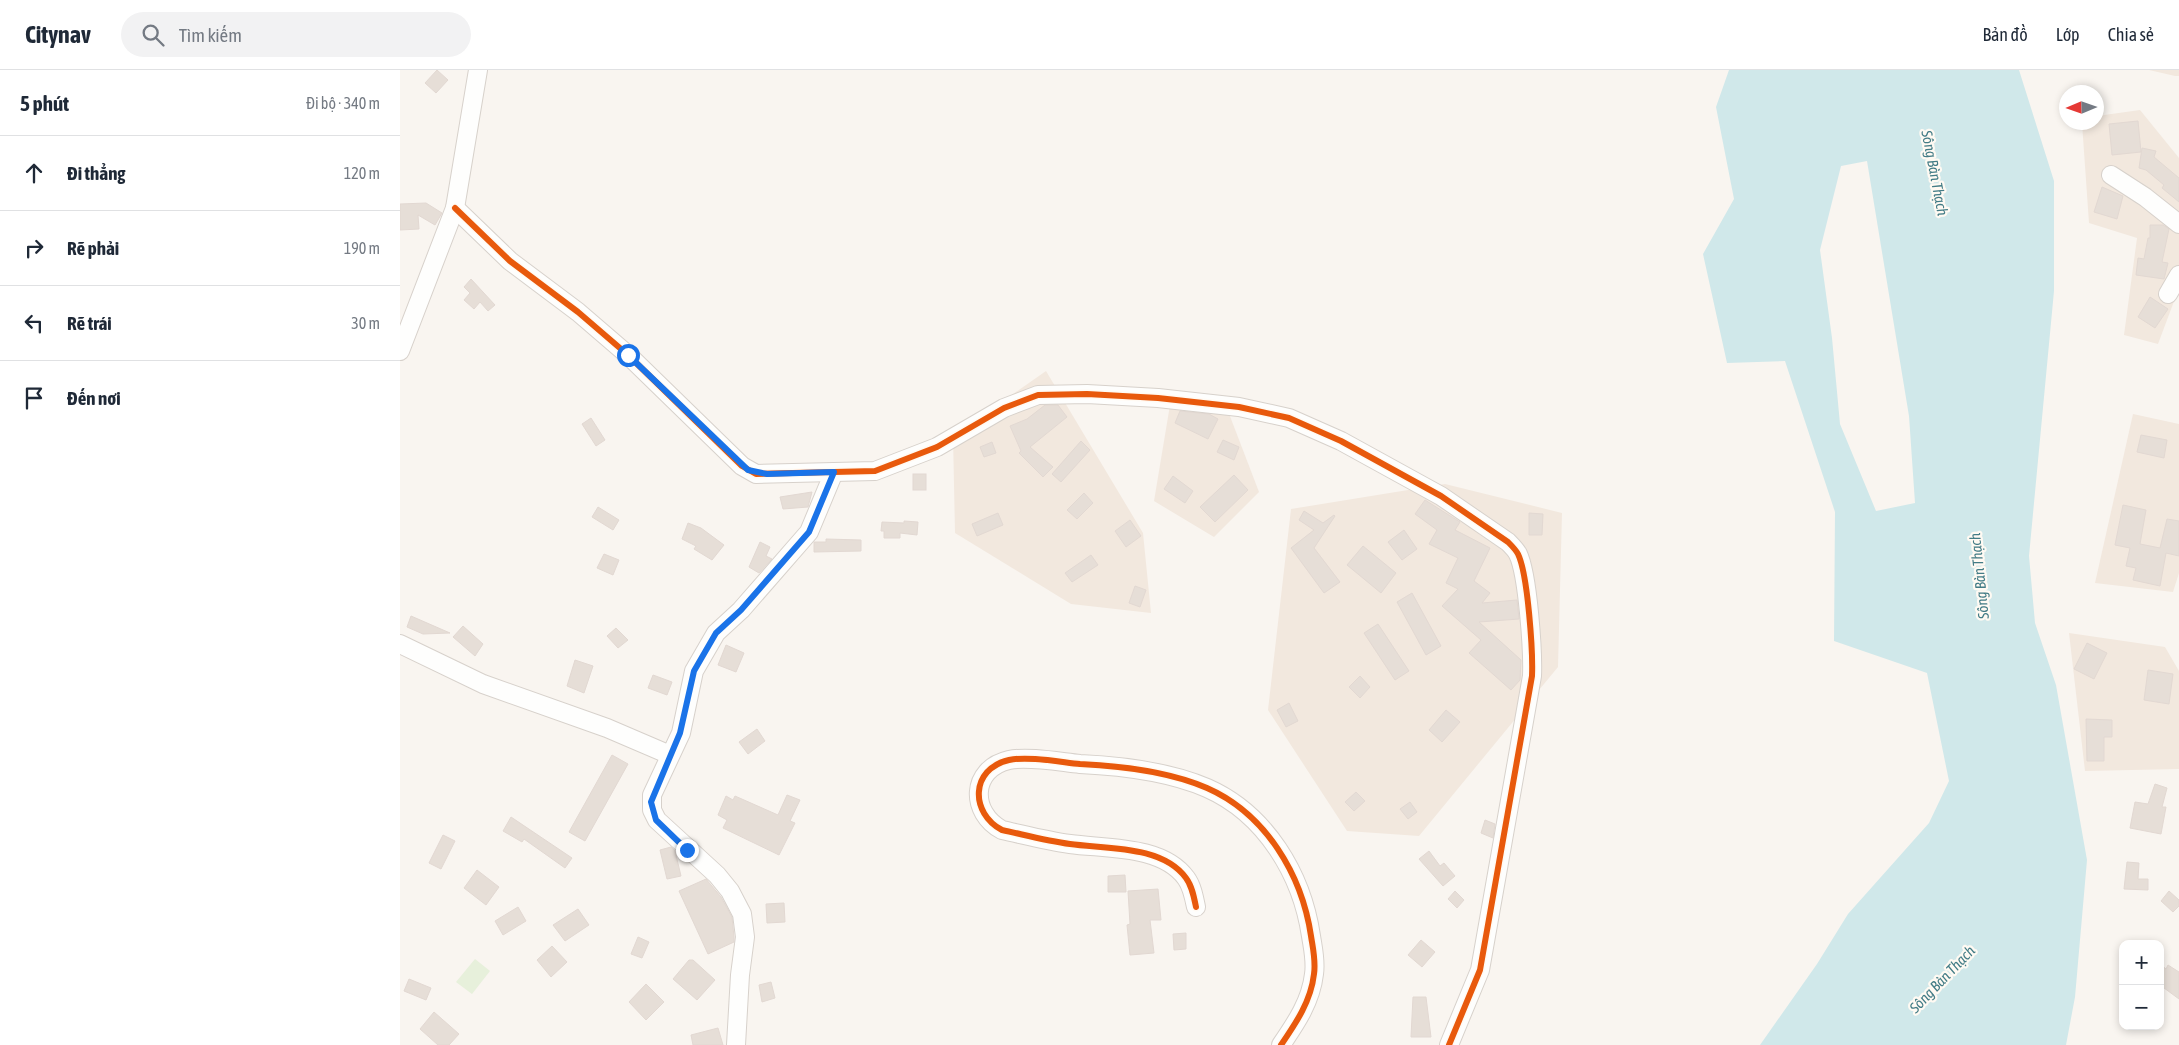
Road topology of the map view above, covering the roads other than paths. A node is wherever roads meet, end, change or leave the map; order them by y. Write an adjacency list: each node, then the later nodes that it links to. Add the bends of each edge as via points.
1 (478, 70): 3 (street)
2 (2111, 175): 4 (street)
3 (455, 208): 7 (street); 8 (street, via 510,261 628,355 748,470 767,474)
4 (2179, 224)
5 (2179, 275): 6 (street)
6 (2168, 294)
7 (400, 348)
8 (834, 472): 10 (street, via 809,532 741,610 716,633 694,671 680,733); 14 (street, via 870,472 886,468 937,447 1004,408 1038,395 1158,398 1238,407 1289,418 1340,441 1441,496 1508,542 1517,552 1523,571 1532,676 1480,970)
9 (400, 644): 10 (street, via 483,684 607,728)
10 (670, 755): 12 (street, via 652,795 654,815 687,850 717,875 730,891 744,922)
11 (1196, 907): 13 (street, via 1186,878 1174,866 1150,855 1135,850 1069,844 1002,830 993,825 980,806 980,788 986,774 998,764 1015,759 1112,766 1170,776 1206,788 1250,818 1265,832 1295,876 1309,918 1314,973 1309,997)
12 (736, 1045)
13 (1281, 1045)
14 (1449, 1045)

